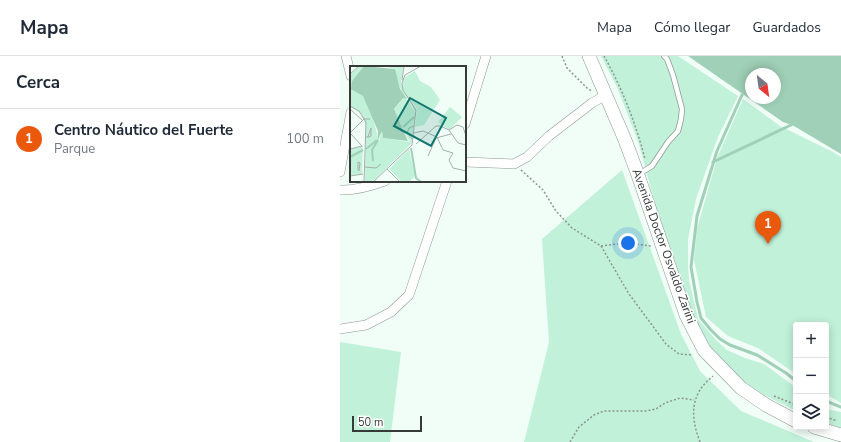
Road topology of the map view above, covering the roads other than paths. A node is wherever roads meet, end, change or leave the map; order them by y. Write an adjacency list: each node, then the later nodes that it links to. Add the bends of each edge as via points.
1 (346, 56): 5 (street)
2 (486, 56): 8 (street)
3 (589, 56): 6 (main road, Avenida Doctor Osvaldo Zarini)
4 (664, 56): 11 (lane, via 673,74 682,109 681,119 678,131 652,166)
5 (350, 72)
6 (606, 95): 9 (street, via 549,136 528,157 514,164); 11 (main road, Avenida Doctor Osvaldo Zarini, via 625,140)
7 (350, 117): 10 (street)
8 (466, 121)
9 (466, 162)
10 (340, 172)
11 (643, 172): 16 (main road, Avenida Doctor Osvaldo Zarini, via 663,247 686,315 704,350 741,388)
12 (382, 182): 14 (street, via 372,186)
13 (447, 182): 15 (street, via 409,295 391,312 366,325)
14 (340, 190)
15 (340, 329)
16 (793, 419)
17 (824, 430): 18 (main road)
18 (841, 435)

